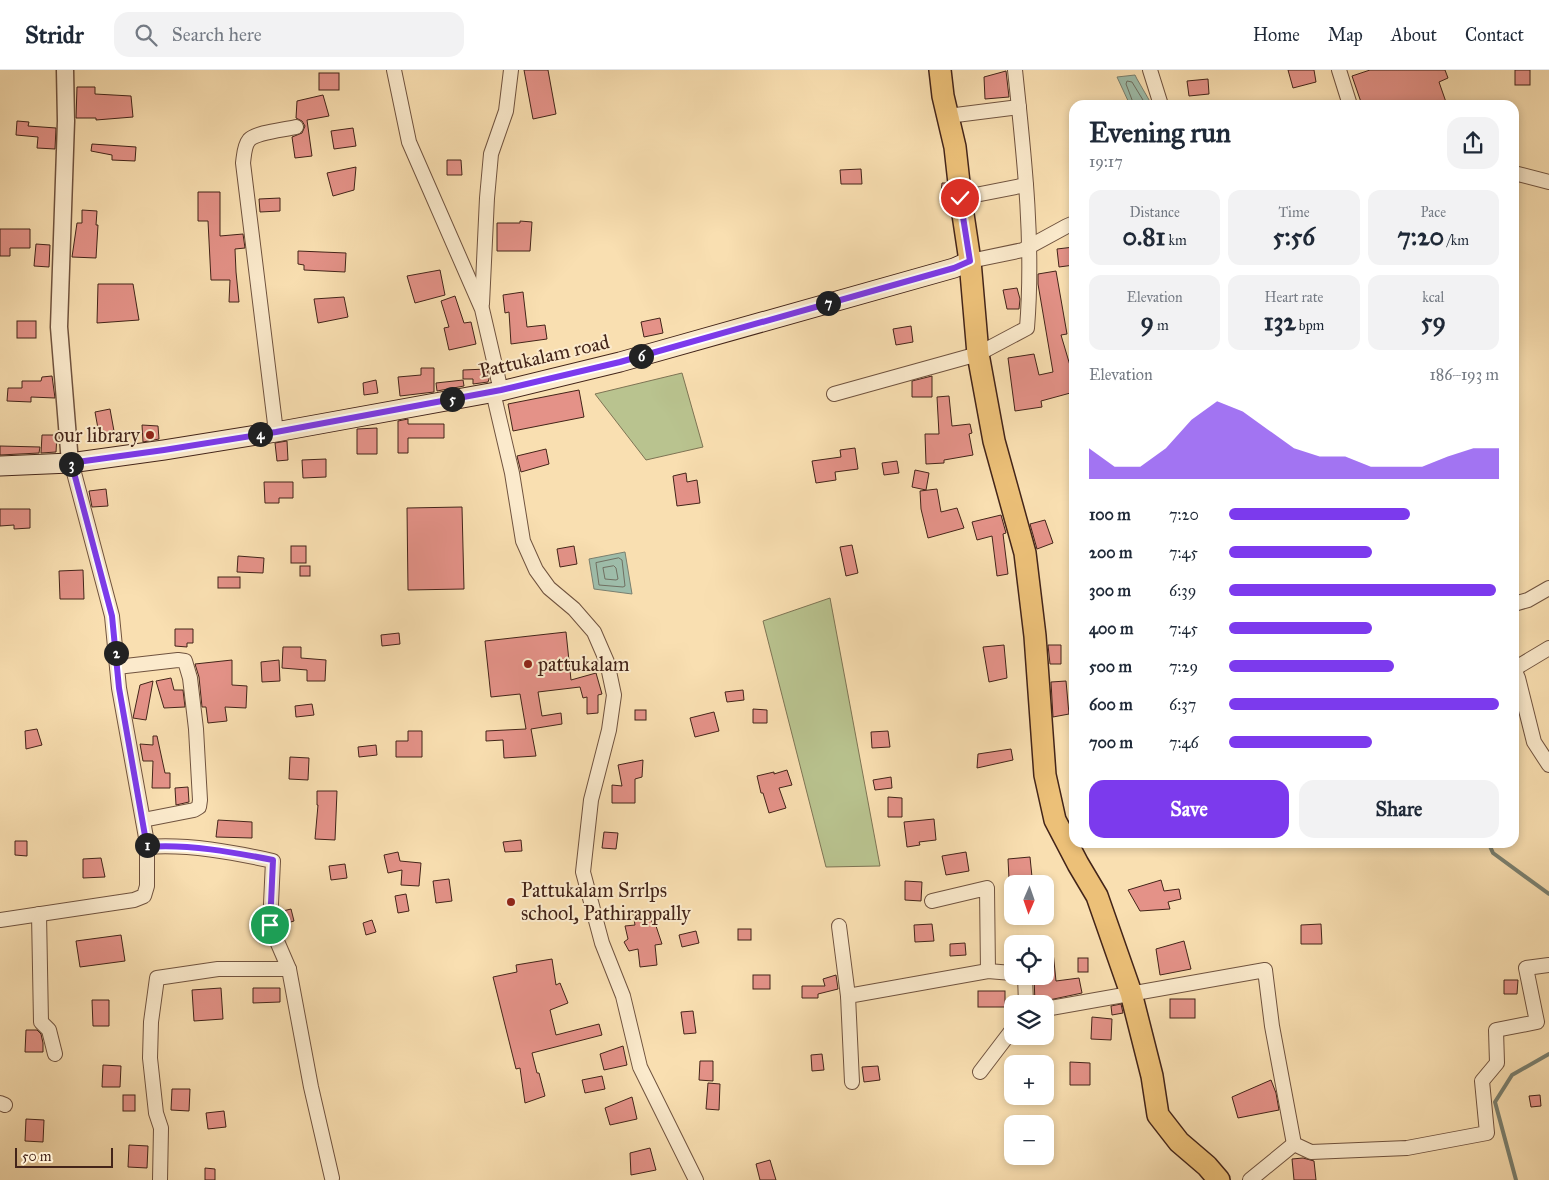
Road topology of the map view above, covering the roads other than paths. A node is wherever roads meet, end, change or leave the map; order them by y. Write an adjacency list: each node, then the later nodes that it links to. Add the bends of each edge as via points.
1 (65, 70): 25 (street, via 59,327)
2 (394, 70): 20 (street, via 409,142)
3 (511, 70): 20 (street, via 506,110 491,154)
4 (940, 70): 11 (main road)
5 (1016, 70): 10 (street)
6 (1150, 70): 8 (street)
7 (1339, 70): 9 (street)
8 (1159, 100)
9 (1348, 100)
10 (1019, 107): 11 (street); 15 (street)
11 (948, 116): 16 (main road)
12 (296, 127): 24 (street, via 257,135 249,140 243,163)
13 (1519, 174): 14 (street)
14 (1549, 182)
15 (1026, 185): 16 (street); 18 (street)
16 (960, 198): 19 (main road)
17 (1069, 225): 18 (street)
18 (1028, 247): 19 (street); 21 (street, via 1030,294 1027,328)
19 (970, 261): 21 (main road); 22 (main road, Pattukalam road, via 620,362)
20 (482, 308): 22 (street)
21 (978, 354): 23 (street); 36 (main road, via 994,441 1025,554 1035,636 1044,775 1055,820)
22 (497, 391): 24 (main road, Pattukalam road); 56 (street, via 523,541 536,570 549,588 594,632 607,662 614,695 609,730 591,800 583,872 602,943 623,996 640,1067)
23 (834, 394)
24 (276, 432): 25 (main road, Pattukalam road)
25 (70, 463): 26 (main road, Pattukalam road); 31 (street, via 112,616)
26 (0, 466)
27 (1549, 588): 28 (street)
28 (1519, 603)
29 (1549, 648): 30 (street)
30 (1519, 663)
31 (117, 667): 34 (street); 34 (street, via 185,661 190,678 199,807)
32 (1519, 682): 33 (street, via 1534,742)
33 (1549, 766)
34 (143, 820): 35 (street)
35 (147, 847): 39 (street, via 144,896); 43 (street, via 227,851 273,860 270,925)
36 (1069, 847)
37 (1070, 848): 46 (main road, via 1097,896)
38 (932, 901): 44 (street, via 987,888)
39 (40, 914): 40 (street); 50 (street, via 41,1022 49,1030)
40 (0, 920)
41 (840, 926): 47 (street)
42 (1549, 965): 53 (street, via 1526,968 1537,1022 1496,1030 1497,1063 1482,1081 1487,1133 1397,1149 1311,1152)
43 (289, 969): 54 (street); 55 (street, via 218,969 158,978 150,1058 156,1113 161,1128)
44 (988, 970): 45 (street); 47 (street)
45 (1004, 972)
46 (1131, 993): 48 (street); 53 (street, via 1265,970); 57 (main road, via 1152,1076 1158,1115 1179,1142)
47 (848, 996): 52 (street)
48 (1054, 1007)
49 (1004, 1040): 51 (street)
50 (55, 1054)
51 (980, 1072)
52 (852, 1082)
53 (1294, 1144): 58 (street)
54 (332, 1178)
55 (160, 1180)
56 (696, 1180)
57 (1219, 1180)
58 (1250, 1180)

